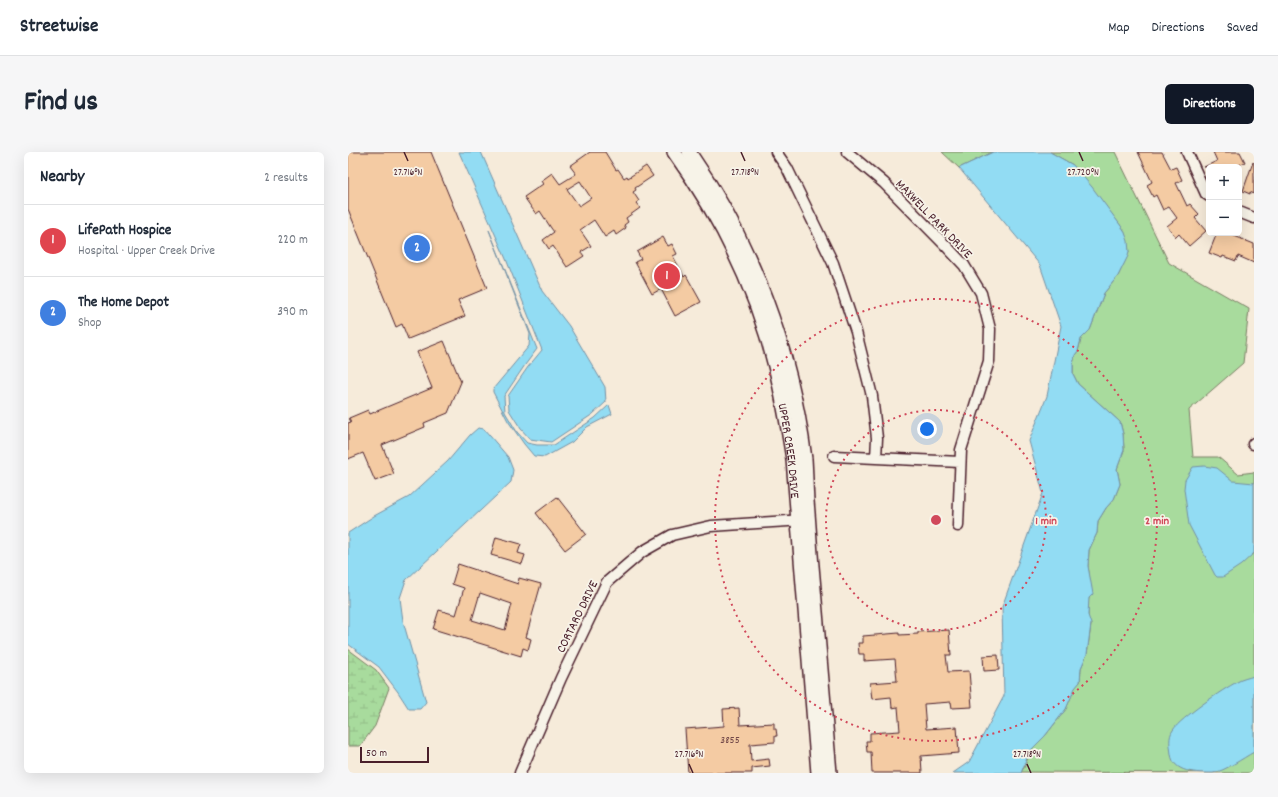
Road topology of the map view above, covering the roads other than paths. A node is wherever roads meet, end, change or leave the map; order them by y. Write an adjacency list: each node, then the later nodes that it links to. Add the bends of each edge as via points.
1 (674, 152): 12 (street, UPPER CREEK DRIVE, via 719,224 761,317 785,408)
2 (689, 152): 12 (street, UPPER CREEK DRIVE, via 730,218 773,319 796,404 805,460)
3 (776, 152): 10 (street, via 787,168 833,263 856,332 872,396 878,438)
4 (847, 152): 11 (street, MAXWELL PARK DRIVE, via 884,183 948,248 964,265 981,293 990,329 989,361 961,450)
5 (1187, 152): 6 (street)
6 (1206, 194)
7 (1242, 213): 8 (street)
8 (1254, 218)
9 (834, 456): 10 (street)
10 (876, 458): 11 (street)
11 (960, 462): 13 (street, MAXWELL PARK DRIVE)
12 (804, 520): 14 (street, CORTARO DRIVE, via 711,526 672,535 642,552 607,582 561,678); 15 (street, UPPER CREEK DRIVE); 16 (street, UPPER CREEK DRIVE)
13 (958, 526)
14 (520, 773)
15 (818, 773)
16 (830, 773)

